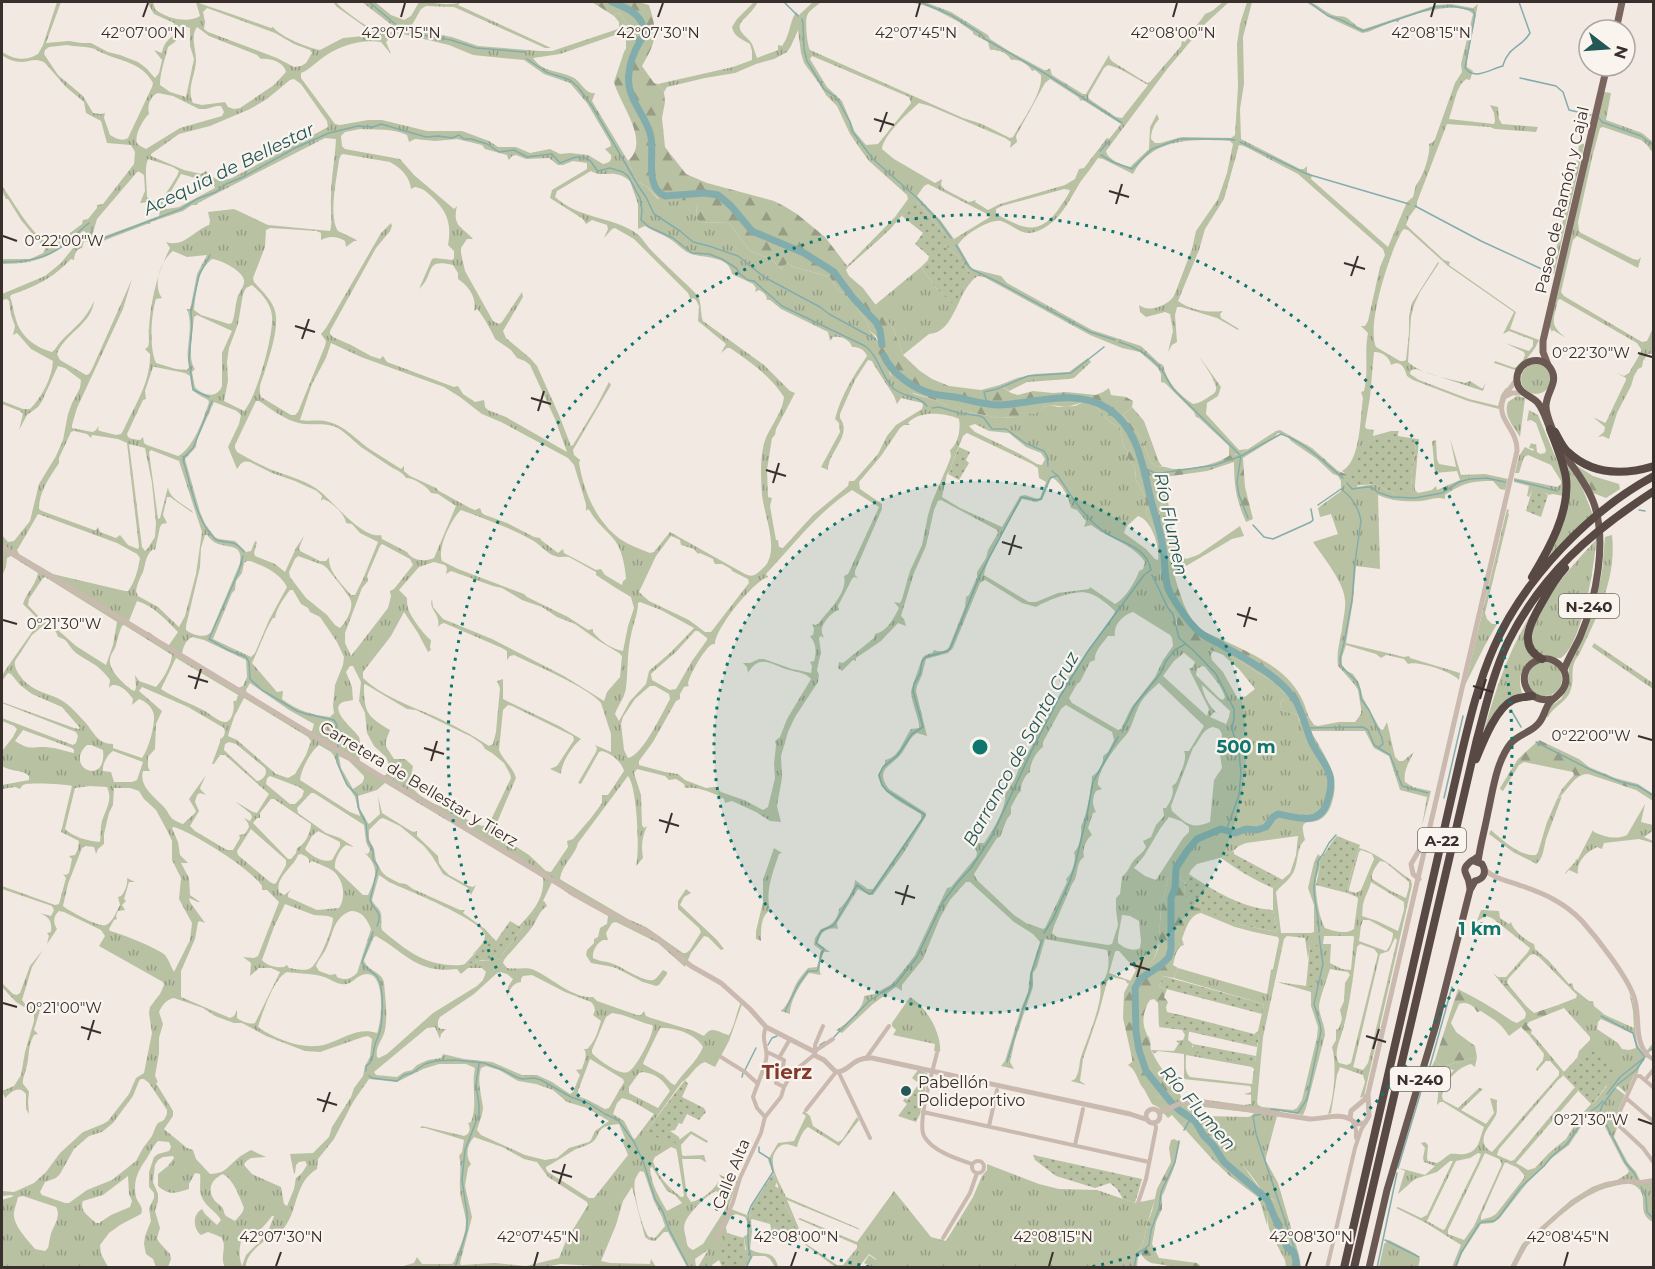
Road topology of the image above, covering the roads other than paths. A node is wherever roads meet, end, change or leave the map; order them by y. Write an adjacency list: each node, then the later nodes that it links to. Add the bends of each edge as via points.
1 (1622, 2): 2 (main road)
2 (1619, 18)
3 (1604, 78): 4 (main road, Paseo de Ramón y Cajal)
4 (1544, 341): 5 (main road); 6 (main road)
5 (1528, 362): 6 (highway); 7 (highway)
6 (1548, 365): 9 (highway, via 1554,378)
7 (1517, 379): 8 (highway); 10 (street)
8 (1523, 393): 10 (street); 11 (highway)
9 (1547, 394): 11 (highway); 12 (highway)
10 (1504, 397): 27 (street, N-240, via 1503,416 1515,436 1517,451)
11 (1533, 398): 12 (highway)
12 (1543, 405): 13 (highway, N-240)
13 (1551, 428): 14 (highway, via 1568,453 1599,470 1631,471); 19 (highway, via 1566,478 1564,505 1551,542); 21 (highway, N-240, via 1590,494 1599,528 1596,579 1586,621)
14 (1653, 466)
15 (1653, 476): 19 (highway, A-22, via 1572,538 1517,604)
16 (1653, 491): 17 (highway, A-22)
17 (1602, 526): 20 (highway, via 1562,572 1531,624 1528,645); 29 (highway, A-22, via 1543,586 1508,643 1485,710)
18 (2, 547): 35 (street, Carretera de Bellestar y Tierz, via 494,846 657,938 687,963 721,983)
19 (1500, 634): 87 (highway, A-22, via 1482,676 1470,721)
20 (1542, 659): 22 (highway); 24 (highway, via 1531,664 1525,675 1526,686)
21 (1568, 659): 22 (highway); 23 (highway, N-240)
22 (1557, 663): 23 (highway)
23 (1564, 670): 25 (highway, N-240, via 1562,692)
24 (1535, 697): 25 (highway); 26 (highway); 29 (highway, via 1514,699 1495,719 1476,760)
25 (1552, 699): 26 (highway, N-240)
26 (1543, 715): 28 (highway, N-240, via 1537,725 1512,741 1502,758)
27 (1433, 813): 31 (street, N-240); 31 (street, via 1411,864)
28 (1476, 861): 30 (highway); 32 (highway, N-240, via 1465,868 1465,874)
29 (1448, 864): 88 (highway, A-22)
30 (1486, 874): 32 (highway); 41 (street, via 1552,898 1588,929 1623,975 1635,1000 1639,1041)
31 (1419, 879): 56 (street, N-240)
32 (1472, 880): 89 (highway, N-240)
33 (823, 1026): 39 (street)
34 (889, 1026): 42 (street)
35 (766, 1027): 36 (street, Carretera de Bellestar y Tierz); 38 (street, via 763,1038)
36 (790, 1039): 39 (street, Carretera de Bellestar y Tierz); 44 (street)
37 (833, 1039): 39 (street)
38 (767, 1052): 44 (street); 52 (street)
39 (814, 1053): 49 (street, Carretera de Bellestar y Tierz); 50 (street)
40 (937, 1053): 48 (street)
41 (1647, 1055): 45 (street)
42 (867, 1057): 48 (street); 49 (street)
43 (721, 1058): 52 (street)
44 (779, 1058): 46 (street, via 784,1060)
45 (1653, 1060)
46 (783, 1066): 50 (street); 53 (street, via 776,1083)
47 (1653, 1069): 51 (street)
48 (933, 1071): 64 (street); 66 (street)
49 (837, 1072): 61 (street); 75 (street)
50 (792, 1073): 53 (street, Calle Alta)
51 (1645, 1080): 54 (street); 57 (street, via 1636,1076)
52 (758, 1084): 67 (street, via 753,1097)
53 (784, 1088): 67 (street, Calle Alta)
54 (1653, 1088)
55 (997, 1090): 74 (street)
56 (1368, 1094): 58 (street, N-240); 63 (street, N-240)
57 (1626, 1098): 72 (street); 79 (street, via 1615,1122)
58 (1359, 1105): 59 (street, N-240); 63 (street)
59 (1352, 1108): 68 (street); 70 (street, N-240)
60 (1083, 1109): 76 (street)
61 (806, 1110)
62 (1148, 1111): 65 (street, via 1153,1108); 66 (street); 69 (street)
63 (1369, 1111): 73 (street, N-240)
64 (923, 1112): 74 (street); 80 (street, via 921,1126 927,1141)
65 (1161, 1112): 68 (street, via 1193,1101 1310,1119); 71 (street)
66 (1130, 1114): 69 (street)
67 (765, 1117): 85 (street, Calle Alta)
68 (1331, 1117): 70 (street, via 1342,1115)
69 (1148, 1120): 71 (street)
70 (1352, 1120): 73 (street, via 1359,1125); 77 (street, N-240)
71 (1155, 1122): 78 (street)
72 (1653, 1122)
73 (1365, 1123): 77 (street, N-240)
74 (989, 1126): 76 (street)
75 (870, 1138)
76 (1075, 1145): 78 (street)
77 (1355, 1148): 86 (street, N-240)
78 (1149, 1162): 83 (street)
79 (1653, 1163)
80 (972, 1164): 81 (street); 81 (street, via 979,1160 984,1164 983,1171)
81 (977, 1173): 84 (street, via 970,1193)
82 (1653, 1180): 90 (street, via 1600,1186 1573,1201 1527,1242)
83 (1138, 1203)
84 (943, 1238)
85 (717, 1239)
86 (1327, 1268)
87 (1344, 1268)
88 (1354, 1268)
89 (1369, 1268)
90 (1512, 1268)

